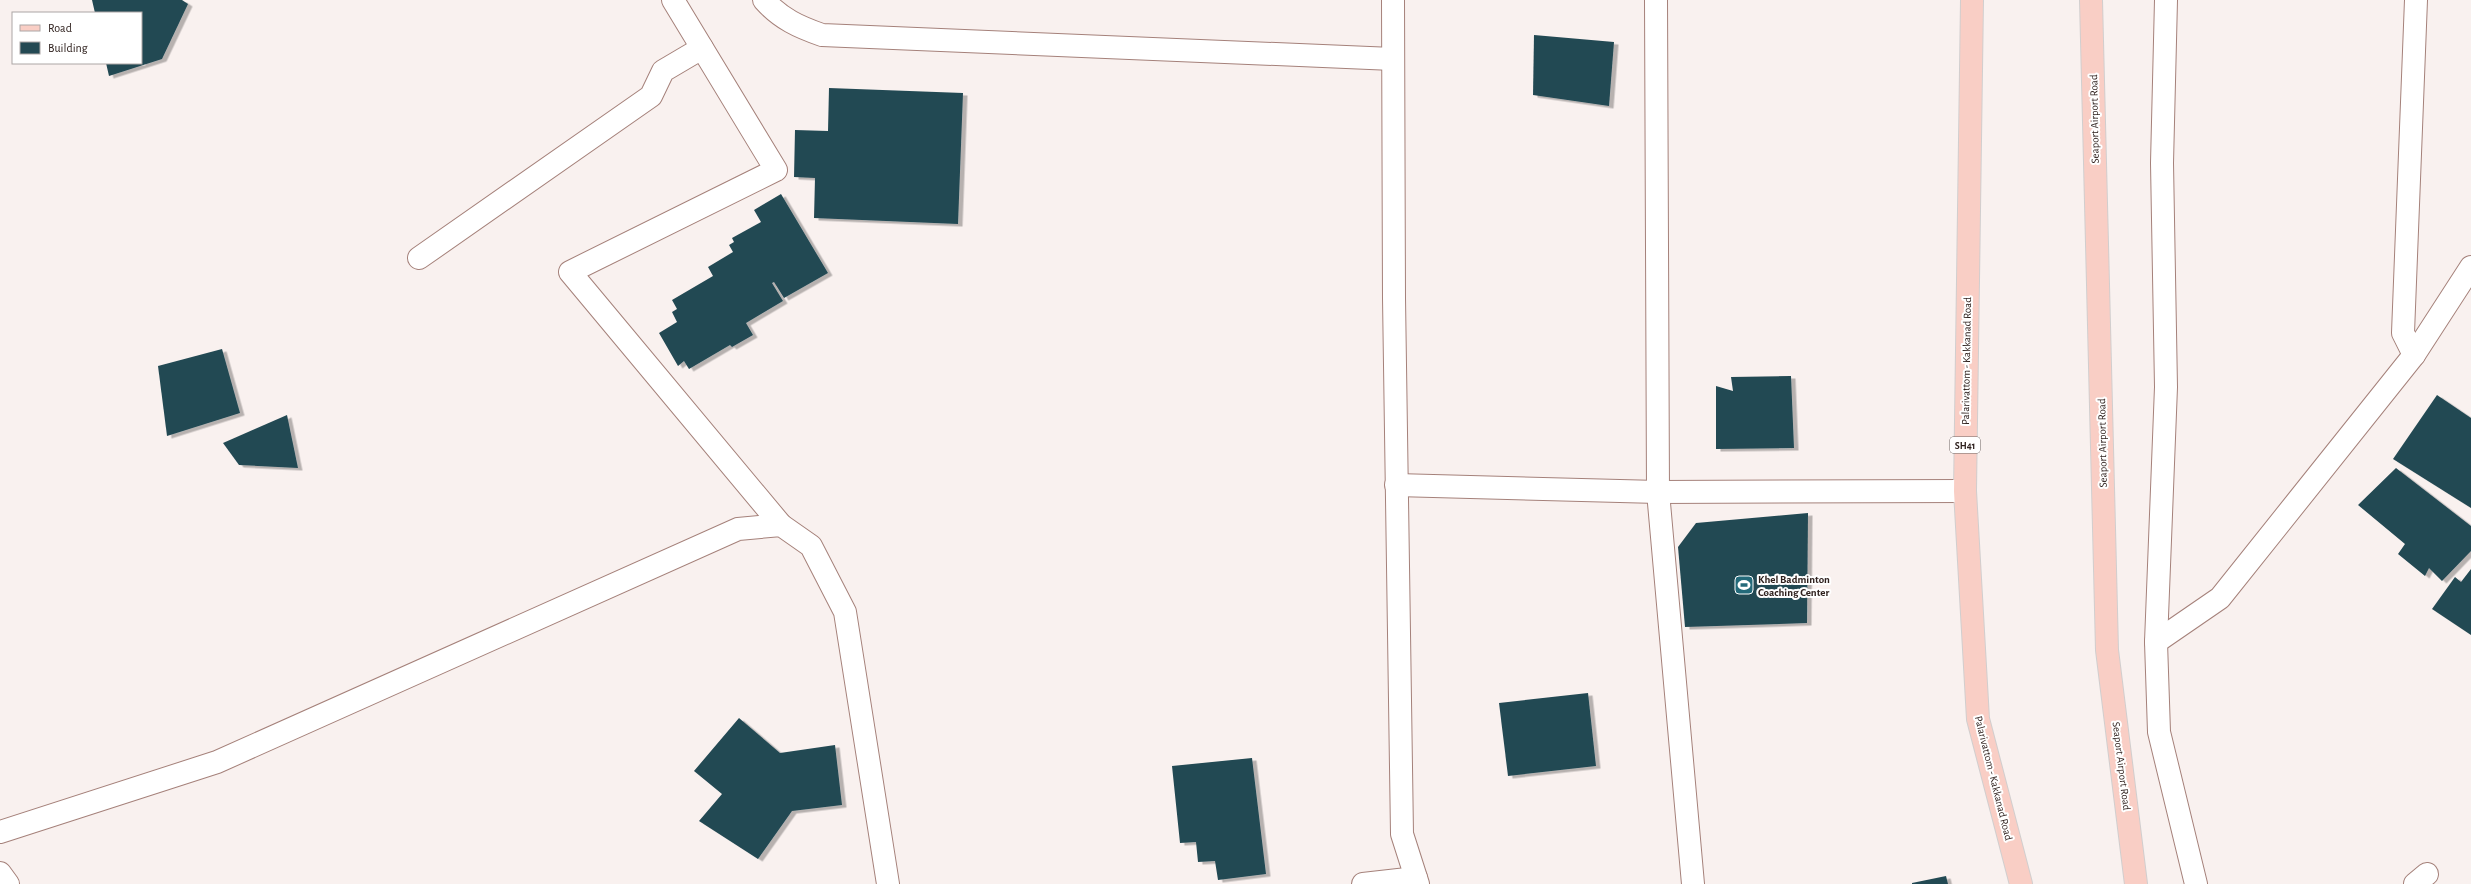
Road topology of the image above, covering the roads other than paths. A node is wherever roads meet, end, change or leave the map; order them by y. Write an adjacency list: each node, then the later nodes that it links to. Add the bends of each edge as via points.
1 (673, 0): 9 (street)
2 (764, 0): 10 (street, via 775,12 794,25 822,35)
3 (1393, 0): 10 (street)
4 (1656, 0): 16 (street)
5 (1972, 0): 15 (main road, Palarivattom - Kakkanad Road / SH41)
6 (2091, 0): 27 (main road, Seaport Airport Road, via 2107,650)
7 (2166, 0): 18 (street, via 2162,163 2166,387)
8 (2416, 0): 13 (street, via 2403,333)
9 (702, 48): 11 (street, via 663,71 651,96); 17 (street, via 776,170 570,272)
10 (1393, 59): 14 (street)
11 (419, 258)
12 (2471, 267): 13 (street)
13 (2414, 355): 18 (street, via 2220,598)
14 (1396, 485): 16 (street); 21 (street, via 1402,834)
15 (1965, 491): 16 (street); 26 (main road, Palarivattom - Kakkanad Road / SH41, via 1978,719)
16 (1658, 492): 25 (street)
17 (781, 525): 19 (street, via 738,529 217,762); 23 (street, via 811,546 845,612)
18 (2156, 642): 28 (street, via 2159,732)
19 (0, 832)
20 (0, 873): 22 (street)
21 (1417, 881): 24 (street)
22 (8, 884)
23 (888, 884)
24 (1363, 884)
25 (1693, 884)
26 (2021, 884)
27 (2136, 884)
28 (2196, 884)

